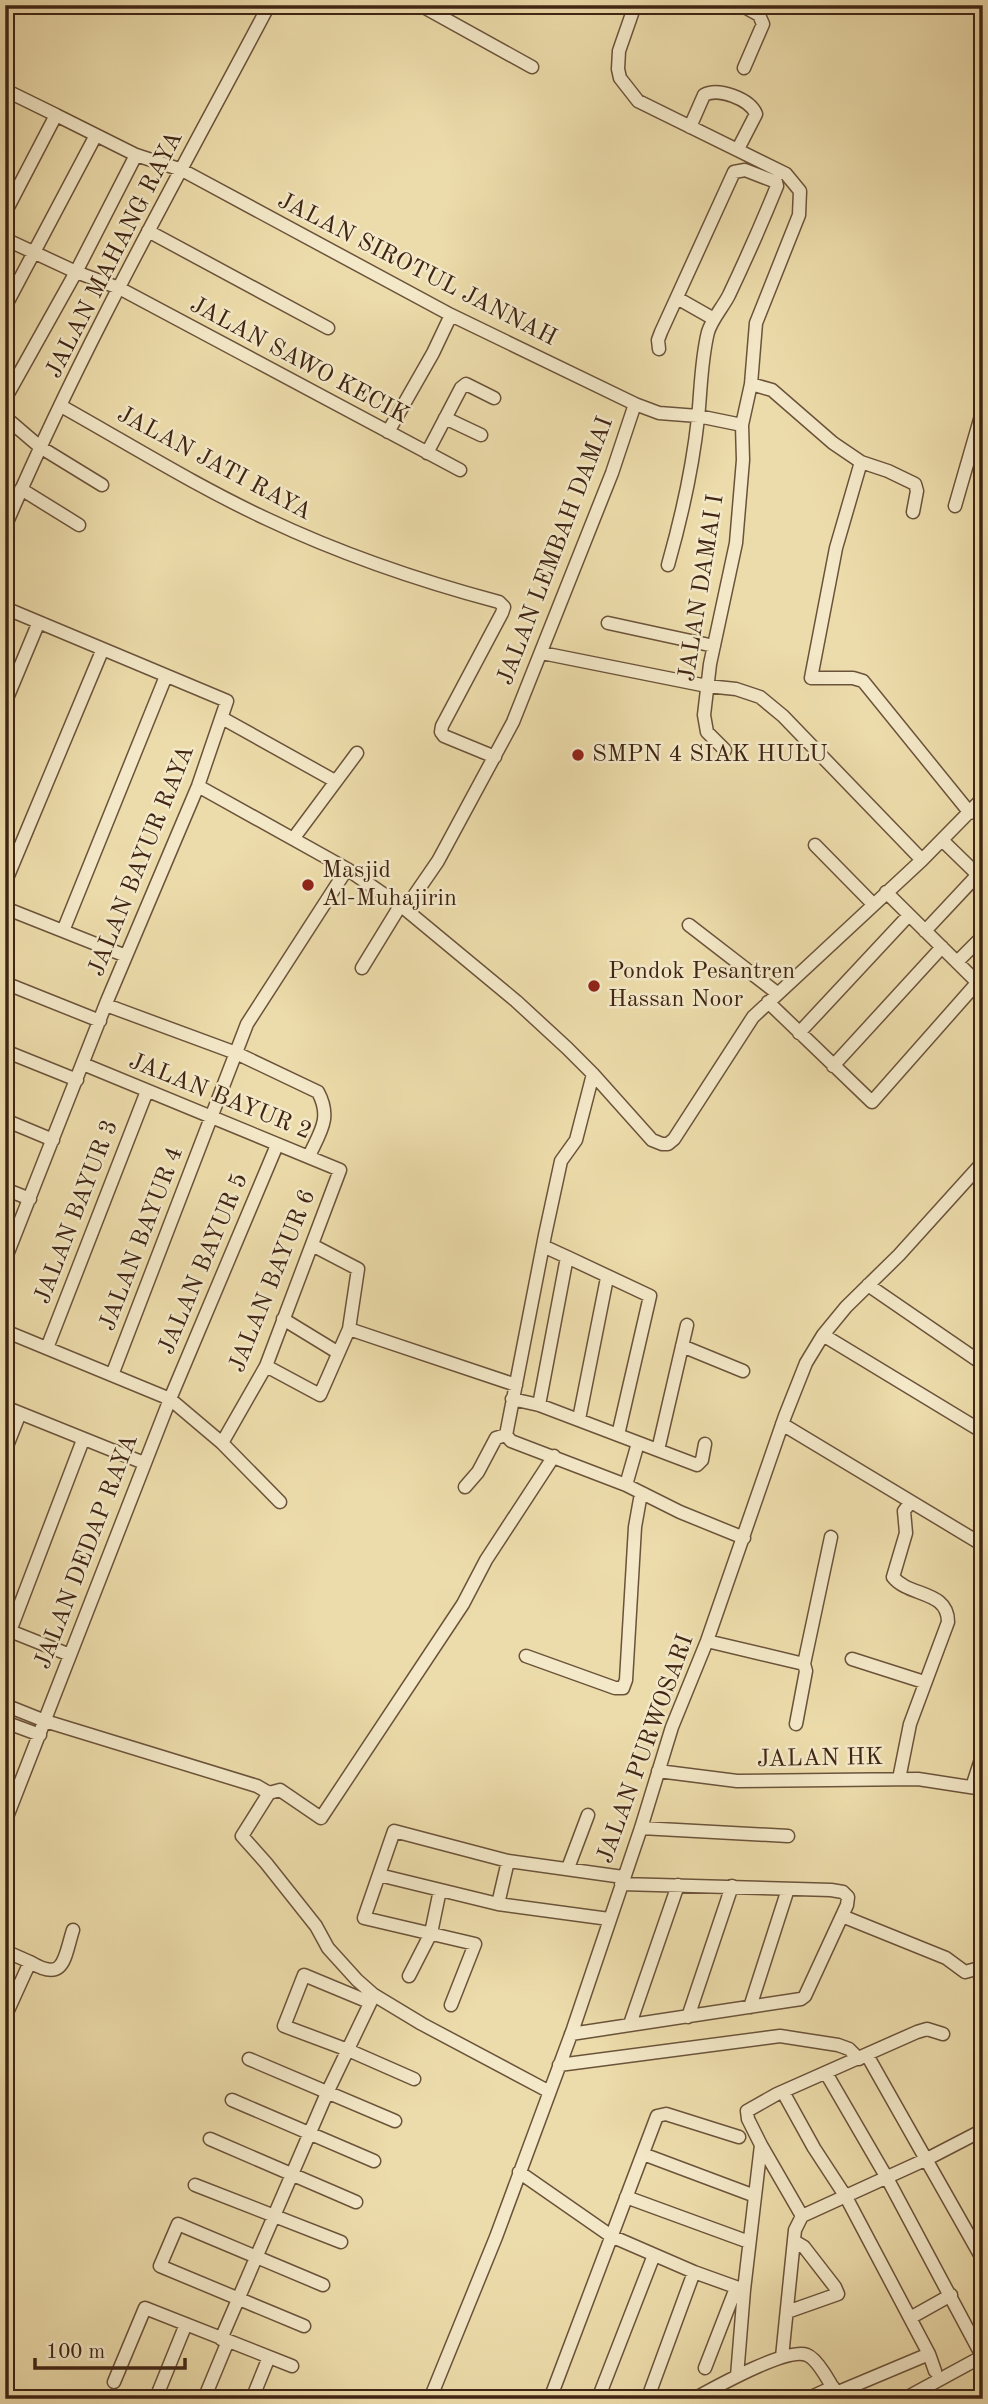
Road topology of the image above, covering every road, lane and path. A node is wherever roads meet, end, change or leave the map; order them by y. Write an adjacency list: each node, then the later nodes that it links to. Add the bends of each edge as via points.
1 (268, 5): 13 (street, JALAN MAHANG RAYA)
2 (420, 5): 5 (street)
3 (635, 5): 9 (street, via 619,51 620,78 638,100)
4 (741, 5): 6 (street, via 759,15 763,24)
5 (531, 66)
6 (744, 68)
7 (5, 90): 8 (street, JALAN SIROTUL JANNAH)
8 (56, 116): 10 (street, JALAN SIROTUL JANNAH); 14 (street)
9 (690, 127): 11 (street); 11 (street, via 708,92 744,101 756,114)
10 (96, 135): 12 (street, JALAN SIROTUL JANNAH); 17 (street)
11 (738, 149): 26 (street, via 786,174 800,191 799,215 756,323)
12 (136, 155): 13 (street, JALAN SIROTUL JANNAH); 18 (street)
13 (182, 170): 15 (street, JALAN MAHANG RAYA); 22 (street, JALAN SIROTUL JANNAH)
14 (5, 213)
15 (148, 231): 19 (street, JALAN MAHANG RAYA); 24 (street)
16 (5, 239): 17 (street, JALAN SAWO KECIK)
17 (35, 253): 18 (street, JALAN SAWO KECIK); 21 (street)
18 (76, 272): 19 (street, JALAN SAWO KECIK); 28 (street)
19 (119, 288): 30 (street, JALAN MAHANG RAYA); 36 (street, JALAN SAWO KECIK)
20 (677, 298): 23 (street); 23 (street, via 734,172 746,170 771,178 777,186); 25 (street, via 658,340)
21 (5, 307)
22 (451, 315): 29 (street, JALAN SIROTUL JANNAH); 36 (street)
23 (714, 319): 32 (street, via 702,366)
24 (328, 328)
25 (659, 349)
26 (751, 384): 35 (street); 40 (street, via 772,390)
27 (494, 398): 34 (street, via 466,384)
28 (5, 399)
29 (635, 404): 32 (street, JALAN LEMBAH DAMAI); 54 (street, JALAN LEMBAH DAMAI)
30 (61, 405): 38 (street, JALAN MAHANG RAYA); 61 (street, JALAN JATI RAYA, via 255,513 350,555 499,602 504,607 441,732)
31 (983, 409): 44 (street)
32 (698, 416): 35 (street, JALAN LEMBAH DAMAI); 48 (street)
33 (5, 417): 38 (street)
34 (445, 418): 37 (street); 39 (street)
35 (742, 425): 52 (street, JALAN DAMAI I, via 736,543)
36 (388, 432): 39 (street, JALAN SAWO KECIK)
37 (481, 435)
38 (40, 447): 42 (street); 43 (street, JALAN MAHANG RAYA)
39 (426, 453): 41 (street, JALAN SAWO KECIK)
40 (861, 462): 45 (street, via 915,484); 65 (street, via 836,548 811,678 863,681)
41 (460, 470)
42 (102, 485)
43 (21, 489): 46 (street); 47 (street, JALAN MAHANG RAYA)
44 (956, 506)
45 (913, 512)
46 (79, 525)
47 (5, 527)
48 (668, 565)
49 (5, 608): 51 (street)
50 (608, 623): 52 (street)
51 (38, 624): 53 (street); 57 (street)
52 (714, 646): 56 (street, JALAN DAMAI I)
53 (102, 651): 55 (street); 72 (street)
54 (542, 653): 56 (street); 61 (street, JALAN LEMBAH DAMAI)
55 (166, 676): 58 (street, via 228,701); 79 (street)
56 (708, 686): 59 (street, JALAN DAMAI I, via 704,727); 69 (street, via 760,697)
57 (5, 702)
58 (222, 718): 62 (street); 63 (street, JALAN BAYUR RAYA)
59 (725, 750)
60 (357, 753): 62 (street)
61 (495, 757): 76 (street, JALAN LEMBAH DAMAI, via 438,861)
62 (335, 781): 66 (street)
63 (198, 786): 66 (street); 83 (street, JALAN BAYUR RAYA)
64 (983, 798): 65 (street)
65 (970, 813): 67 (street)
66 (293, 839): 70 (street)
67 (942, 840): 69 (street); 71 (street)
68 (815, 845): 74 (street)
69 (922, 860): 73 (street)
70 (347, 869): 76 (street); 94 (street, JALAN BAYUR 4, via 247,1024)
71 (981, 875): 80 (street)
72 (5, 883)
73 (886, 892): 74 (street); 77 (street)
74 (873, 904): 88 (street)
75 (5, 908): 79 (street)
76 (403, 908): 85 (street, JALAN LEMBAH DAMAI); 97 (street, via 516,1001)
77 (909, 915): 80 (street); 92 (street)
78 (689, 925): 88 (street)
79 (62, 931): 83 (street)
80 (925, 931): 82 (street)
81 (983, 936): 84 (street)
82 (942, 947): 84 (street); 96 (street)
83 (126, 956): 90 (street, JALAN BAYUR RAYA)
84 (957, 962): 87 (street)
85 (362, 968)
86 (5, 983): 91 (street)
87 (980, 986): 96 (street, via 872,1101)
88 (777, 993): 89 (street)
89 (768, 1002): 92 (street); 97 (street, via 753,1017 668,1144 648,1137)
90 (106, 1005): 91 (street, JALAN BAYUR RAYA); 94 (street)
91 (100, 1021): 95 (street, JALAN BAYUR RAYA)
92 (799, 1033): 96 (street)
93 (5, 1051): 98 (street)
94 (236, 1053): 100 (street, JALAN BAYUR 4); 104 (street, via 318,1092 326,1113)
95 (83, 1064): 98 (street, JALAN BAYUR RAYA); 99 (street, JALAN BAYUR 2)
96 (833, 1066)
97 (593, 1074): 110 (street, via 576,1140 561,1161)
98 (77, 1080): 102 (street, JALAN BAYUR RAYA)
99 (147, 1091): 100 (street, JALAN BAYUR 2); 121 (street, JALAN BAYUR 3)
100 (212, 1117): 103 (street, JALAN BAYUR 2); 126 (street, JALAN BAYUR 4)
101 (5, 1120): 102 (street)
102 (53, 1140): 108 (street, JALAN BAYUR RAYA)
103 (277, 1145): 104 (street, JALAN BAYUR 2); 128 (street, JALAN BAYUR 5)
104 (309, 1156): 106 (street, JALAN BAYUR 2)
105 (983, 1162): 114 (street, JALAN PURWOSARI)
106 (340, 1170): 109 (street, JALAN BAYUR 6)
107 (5, 1189): 108 (street)
108 (30, 1199): 111 (street, JALAN BAYUR RAYA)
109 (312, 1245): 115 (street, JALAN BAYUR 6); 117 (street, via 358,1269)
110 (543, 1246): 112 (street); 127 (street)
111 (6, 1257)
112 (567, 1257): 113 (street); 130 (street)
113 (607, 1278): 133 (street); 136 (street, via 650,1296)
114 (868, 1285): 119 (street, JALAN PURWOSARI); 123 (street)
115 (283, 1319): 122 (street); 124 (street, JALAN BAYUR 6)
116 (687, 1325): 120 (street)
117 (348, 1329): 122 (street); 127 (street)
118 (5, 1331): 121 (street)
119 (823, 1335): 134 (street, JALAN PURWOSARI, via 806,1363); 135 (street)
120 (682, 1346): 125 (street); 142 (street)
121 (47, 1348): 126 (street)
122 (337, 1352): 124 (street, via 320,1395)
123 (983, 1364)
124 (266, 1366): 139 (street, JALAN BAYUR 6)
125 (743, 1371)
126 (112, 1375): 128 (street)
127 (516, 1385): 129 (street)
128 (170, 1399): 139 (street); 145 (street, JALAN DEDAP RAYA)
129 (512, 1399): 130 (street); 137 (street)
130 (539, 1405): 133 (street)
131 (5, 1407): 132 (street)
132 (20, 1413): 138 (street); 143 (street)
133 (579, 1419): 136 (street)
134 (782, 1424): 150 (street); 152 (street, JALAN PURWOSARI)
135 (983, 1432)
136 (618, 1435): 140 (street)
137 (506, 1436): 144 (street); 147 (street, via 496,1438)
138 (83, 1440): 145 (street); 154 (street)
139 (222, 1443): 149 (street)
140 (638, 1443): 142 (street); 146 (street)
141 (705, 1444): 142 (street, via 697,1465)
142 (658, 1450)
143 (5, 1451)
144 (554, 1456): 146 (street); 172 (street, via 323,1817 280,1790)
145 (144, 1463): 156 (street, JALAN DEDAP RAYA)
146 (626, 1485): 148 (street)
147 (465, 1487)
148 (644, 1494): 152 (street); 157 (street, via 635,1527 623,1688)
149 (280, 1502)
150 (910, 1503): 153 (street); 160 (street, via 904,1511 906,1534 893,1577 940,1601 948,1614)
151 (831, 1537): 159 (street)
152 (744, 1538): 155 (street, JALAN PURWOSARI)
153 (983, 1545)
154 (8, 1630): 156 (street)
155 (707, 1641): 159 (street); 169 (street, JALAN PURWOSARI)
156 (70, 1655): 163 (street, JALAN DEDAP RAYA)
157 (526, 1656)
158 (852, 1659): 160 (street)
159 (804, 1664): 165 (street)
160 (925, 1682): 170 (street, via 910,1724)
161 (5, 1705): 162 (street)
162 (23, 1712): 163 (street); 166 (street, via 26,1723)
163 (45, 1721): 167 (street, JALAN DEDAP RAYA); 172 (street)
164 (5, 1722): 166 (street)
165 (796, 1724)
166 (19, 1727): 167 (street)
167 (40, 1735): 173 (street, JALAN DEDAP RAYA)
168 (983, 1753): 171 (street)
169 (658, 1771): 170 (street, JALAN HK, via 737,1781); 176 (street, JALAN PURWOSARI)
170 (899, 1779): 171 (street, JALAN HK)
171 (977, 1788)
172 (269, 1793): 195 (street, via 242,1836)
173 (9, 1800): 175 (street, JALAN DEDAP RAYA)
174 (588, 1815): 179 (street)
175 (5, 1822)
176 (641, 1828): 177 (street); 181 (street, JALAN PURWOSARI)
177 (788, 1836)
178 (508, 1861): 179 (street); 180 (street, via 394,1831); 186 (street)
179 (568, 1868): 181 (street)
180 (379, 1875): 185 (street); 190 (street, via 364,1918)
181 (622, 1880): 182 (street); 188 (street, JALAN PURWOSARI)
182 (678, 1885): 183 (street); 200 (street)
183 (732, 1886): 184 (street); 199 (street)
184 (788, 1888): 187 (street, via 847,1894); 197 (street)
185 (440, 1889): 186 (street); 190 (street)
186 (498, 1904): 188 (street)
187 (842, 1916): 193 (street, via 946,1958 965,1972); 197 (street, via 805,1996 795,2002)
188 (609, 1919): 201 (street, JALAN PURWOSARI)
189 (73, 1930): 192 (street, via 62,1965 56,1970)
190 (430, 1933): 194 (street); 196 (street, via 475,1944)
191 (5, 1951): 192 (street)
192 (30, 1962): 198 (street)
193 (983, 1967)
194 (409, 1976)
195 (372, 1998): 203 (street); 203 (street, via 304,1975 284,2026); 209 (street)
196 (451, 2005)
197 (750, 2007): 199 (street)
198 (5, 2017)
199 (688, 2017): 200 (street)
200 (630, 2024): 201 (street)
201 (571, 2034): 206 (street, JALAN PURWOSARI)
202 (943, 2034): 204 (street, via 927,2029)
203 (348, 2050): 208 (street); 211 (street)
204 (863, 2057): 206 (street, via 838,2045 780,2036); 207 (street); 220 (street)
205 (249, 2059): 211 (street)
206 (559, 2066): 209 (street, JALAN PURWOSARI)
207 (826, 2073): 210 (street); 224 (street)
208 (414, 2079)
209 (548, 2091): 222 (street, JALAN PURWOSARI)
210 (783, 2092): 218 (street, via 747,2111); 228 (street)
211 (327, 2093): 213 (street); 215 (street)
212 (232, 2099): 215 (street)
213 (395, 2121)
214 (983, 2130): 220 (street)
215 (310, 2133): 221 (street); 223 (street)
216 (739, 2137): 219 (street, via 661,2114)
217 (210, 2139): 223 (street)
218 (761, 2146): 226 (street); 231 (street)
219 (643, 2154): 226 (street); 227 (street)
220 (928, 2159): 224 (street); 238 (street)
221 (374, 2161)
222 (519, 2172): 232 (street); 263 (street, JALAN PURWOSARI)
223 (292, 2174): 229 (street); 230 (street)
224 (887, 2178): 228 (street); 242 (street)
225 (195, 2185): 230 (street)
226 (755, 2196): 235 (street)
227 (626, 2197): 232 (street); 235 (street)
228 (846, 2197): 231 (street); 245 (street)
229 (356, 2202)
230 (274, 2216): 234 (street); 237 (street)
231 (802, 2216): 233 (street)
232 (611, 2236): 236 (street); 264 (street)
233 (794, 2241): 244 (street); 244 (street, via 804,2247 838,2294)
234 (341, 2242)
235 (749, 2242): 241 (street)
236 (654, 2255): 239 (street); 265 (street)
237 (256, 2257): 240 (street); 243 (street); 243 (street, via 178,2224 173,2235 160,2266)
238 (983, 2260)
239 (694, 2272): 241 (street); 258 (street)
240 (323, 2285)
241 (740, 2289): 254 (street); 256 (street)
242 (951, 2295): 245 (street); 250 (street)
243 (238, 2299): 247 (street); 248 (street)
244 (787, 2312): 252 (street)
245 (910, 2318): 249 (street)
246 (186, 2324): 248 (street); 257 (street, via 145,2308); 259 (street)
247 (304, 2326)
248 (225, 2340): 251 (street); 261 (street)
249 (929, 2354): 255 (street); 260 (street)
250 (982, 2356): 268 (street)
251 (269, 2357): 253 (street); 262 (street)
252 (782, 2357): 256 (street); 260 (street, via 807,2354)
253 (292, 2367)
254 (705, 2368)
255 (935, 2371)
256 (737, 2376): 266 (street)
257 (114, 2382)
258 (650, 2392)
259 (158, 2393)
260 (836, 2393): 267 (street)
261 (204, 2399)
262 (252, 2399)
263 (430, 2399)
264 (550, 2399)
265 (598, 2399)
266 (694, 2399)
267 (807, 2399)
268 (904, 2399)

